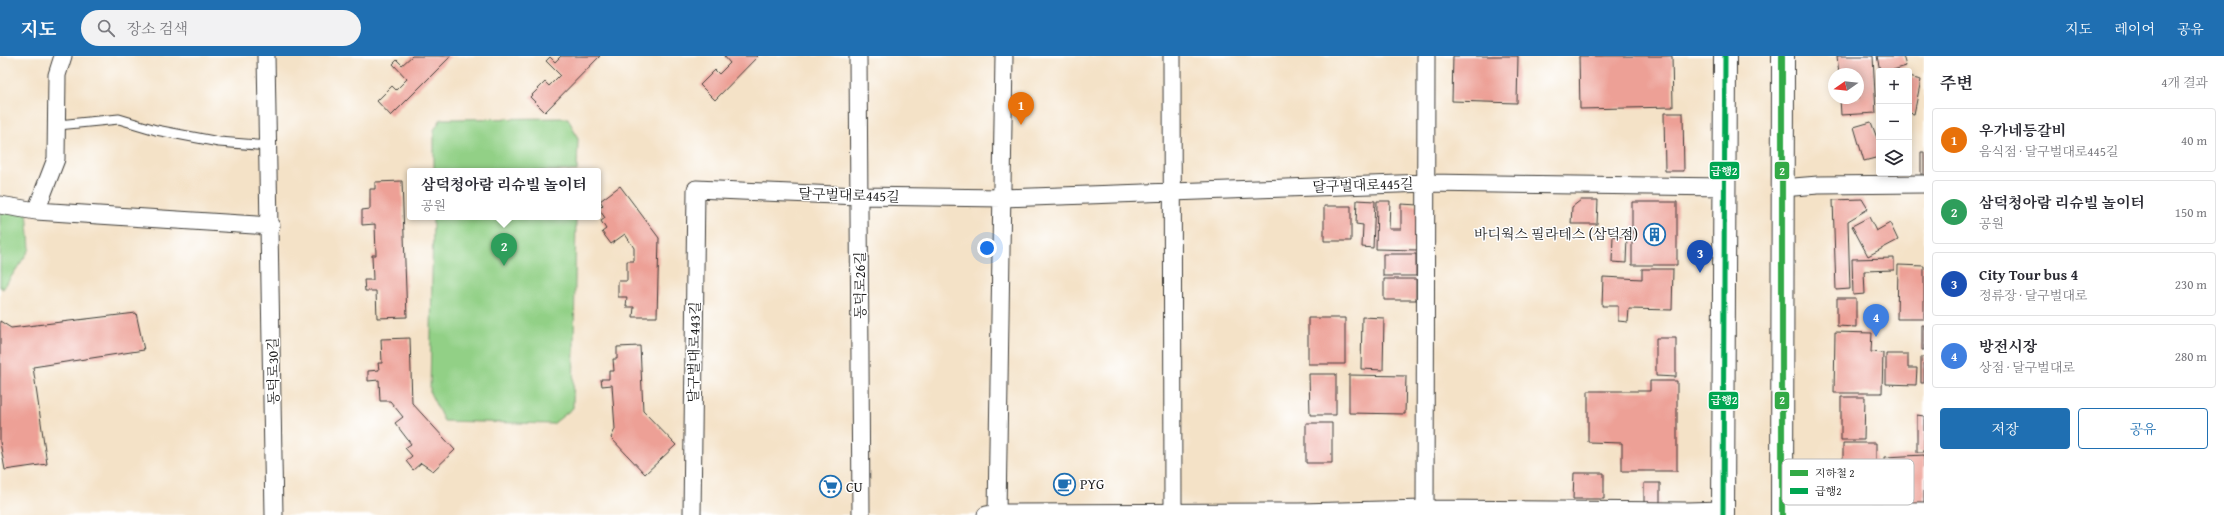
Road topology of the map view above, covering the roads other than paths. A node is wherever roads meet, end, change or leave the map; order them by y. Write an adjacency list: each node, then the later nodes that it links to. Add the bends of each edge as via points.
1 (63, 56): 9 (street, via 57,75)
2 (266, 56): 10 (street, 동덕로30길)
3 (858, 56): 17 (street, 동덕로26길)
4 (1004, 56): 18 (street)
5 (1172, 56): 16 (street)
6 (1426, 56): 11 (street)
7 (1725, 56): 13 (main road)
8 (1783, 56): 14 (main road)
9 (58, 125): 10 (lane, via 119,119 156,130 219,142); 20 (street, via 56,160)
10 (269, 146): 21 (street, 동덕로30길)
11 (1426, 183): 13 (street, 달구벌대로445길); 16 (street, 달구벌대로445길); 24 (street)
12 (1924, 184): 14 (street)
13 (1725, 187): 25 (main road)
14 (1782, 188): 28 (main road)
15 (696, 189): 17 (street, 달구벌대로445길); 31 (street, 달구벌대로443길)
16 (1172, 192): 18 (street, 달구벌대로445길); 23 (street)
17 (859, 196): 18 (street, 달구벌대로445길); 32 (street, 동덕로26길)
18 (1002, 198): 29 (street)
19 (0, 206): 20 (street)
20 (36, 211): 21 (street)
21 (271, 226): 30 (street, 동덕로30길)
22 (1924, 511): 28 (street)
23 (1173, 512): 26 (street); 29 (street)
24 (1425, 512): 26 (street); 27 (street)
25 (1723, 512): 27 (street)
26 (1299, 513)
27 (1567, 513)
28 (1782, 513)
29 (991, 514)
30 (274, 515)
31 (692, 515)
32 (861, 515)

